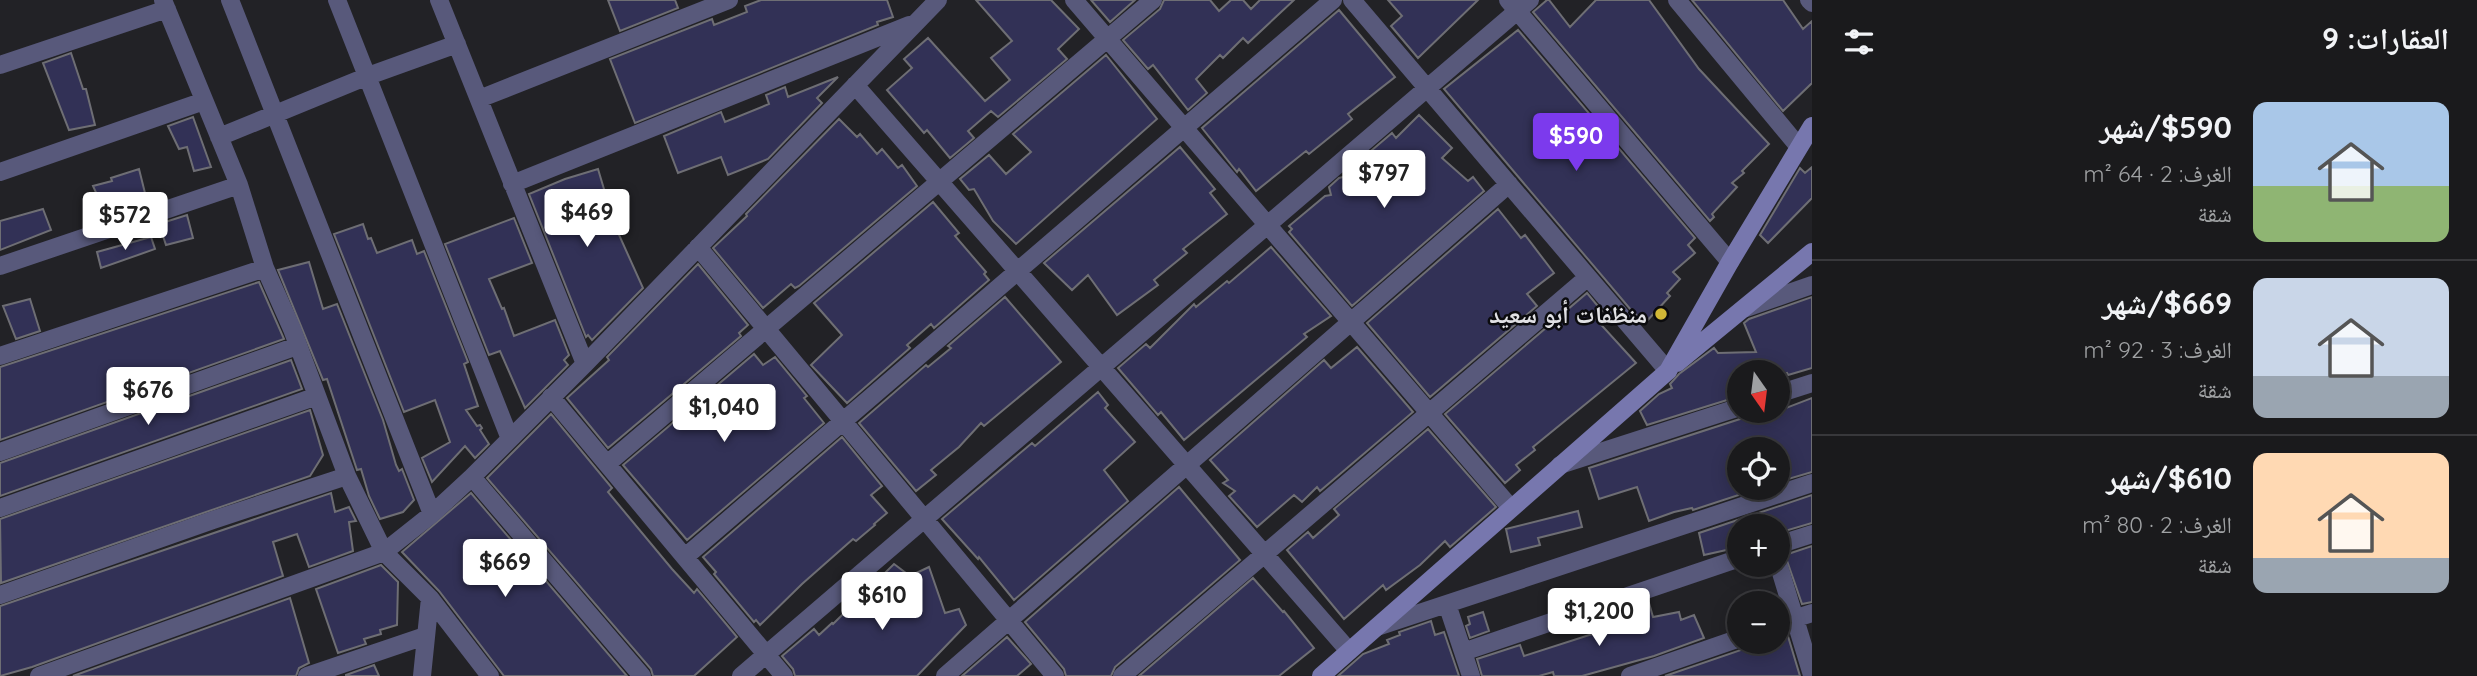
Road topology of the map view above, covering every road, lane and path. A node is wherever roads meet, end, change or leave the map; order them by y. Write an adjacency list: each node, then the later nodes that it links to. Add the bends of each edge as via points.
1 (230, 0): 22 (street)
2 (337, 0): 17 (street)
3 (729, 0): 20 (street)
4 (938, 0): 13 (street)
5 (1074, 0): 14 (street)
6 (1153, 0): 14 (street)
7 (1333, 0): 24 (street)
8 (1352, 0): 19 (street)
9 (1677, 0): 26 (street)
10 (445, 2): 15 (street)
11 (1518, 4): 19 (street); 35 (street)
12 (165, 5): 16 (street); 21 (street)
13 (917, 21): 18 (street); 29 (street)
14 (1108, 38): 24 (street); 28 (street)
15 (457, 44): 17 (street); 20 (street)
16 (0, 65)
17 (368, 76): 22 (street); 56 (street)
18 (855, 85): 28 (street); 33 (street)
19 (1427, 88): 30 (street); 32 (street)
20 (479, 99): 29 (street)
21 (204, 101): 25 (street); 27 (street)
22 (276, 114): 25 (street); 66 (street)
23 (1812, 126): 26 (main road)
24 (1184, 128): 32 (street); 38 (street)
25 (219, 137): 31 (street)
26 (1799, 147): 35 (main road)
27 (0, 172)
28 (940, 181): 38 (street); 43 (street)
29 (512, 184): 46 (street)
30 (1509, 184): 39 (street); 42 (street)
31 (239, 185): 36 (street); 37 (street)
32 (1268, 225): 42 (street); 47 (street)
33 (698, 247): 43 (street); 46 (street)
34 (1812, 252): 41 (main road)
35 (1730, 262): 48 (main road)
36 (0, 266)
37 (265, 268): 44 (street); 45 (street)
38 (1018, 271): 47 (street); 55 (street)
39 (1588, 277): 48 (street); 54 (street)
40 (1812, 285): 41 (street)
41 (1744, 308): 48 (main road)
42 (1351, 322): 54 (street); 59 (street)
43 (766, 329): 55 (street); 58 (street)
44 (297, 346): 51 (street); 57 (street)
45 (0, 356)
46 (585, 364): 52 (street)
47 (1101, 367): 59 (street); 67 (street)
48 (1668, 371): 60 (main road)
49 (1812, 383): 50 (street)
50 (1790, 390)
51 (317, 396): 61 (street); 64 (street)
52 (551, 397): 56 (street); 58 (street)
53 (1727, 411): 60 (street)
54 (1429, 413): 65 (street); 71 (street)
55 (843, 421): 67 (street); 72 (street)
56 (510, 439): 62 (street)
57 (0, 452)
58 (607, 464): 72 (street)
59 (1187, 465): 71 (street); 78 (street)
60 (1559, 466): 65 (main road)
61 (347, 476): 70 (street); 74 (street)
62 (472, 477): 66 (street); 92 (street)
63 (1812, 484): 76 (street)
64 (0, 508)
65 (1511, 508): 80 (main road)
66 (432, 514): 70 (street)
67 (924, 519): 78 (street); 86 (street)
68 (1812, 534): 69 (street)
69 (1790, 541)
70 (384, 552): 75 (street); 88 (street)
71 (1264, 554): 84 (street); 97 (street)
72 (685, 557): 86 (street)
73 (1727, 562): 85 (street)
74 (0, 595)
75 (430, 598): 82 (street); 91 (street)
76 (1447, 604): 80 (street); 85 (street)
77 (1812, 613): 79 (street)
78 (1009, 620): 95 (street); 96 (street)
79 (1790, 621)
80 (1374, 628): 84 (main road)
81 (1790, 630): 87 (street)
82 (425, 636): 89 (street); 90 (street)
83 (1727, 642): 100 (street)
84 (1349, 651): 98 (main road)
85 (1463, 652): 99 (street)
86 (766, 654): 93 (street); 94 (street)
87 (1812, 675)
88 (40, 676)
89 (307, 676)
90 (422, 676)
91 (490, 676)
92 (642, 676)
93 (741, 676)
94 (784, 676)
95 (945, 676)
96 (1055, 676)
97 (1122, 676)
98 (1321, 676)
99 (1471, 676)
100 (1630, 676)

